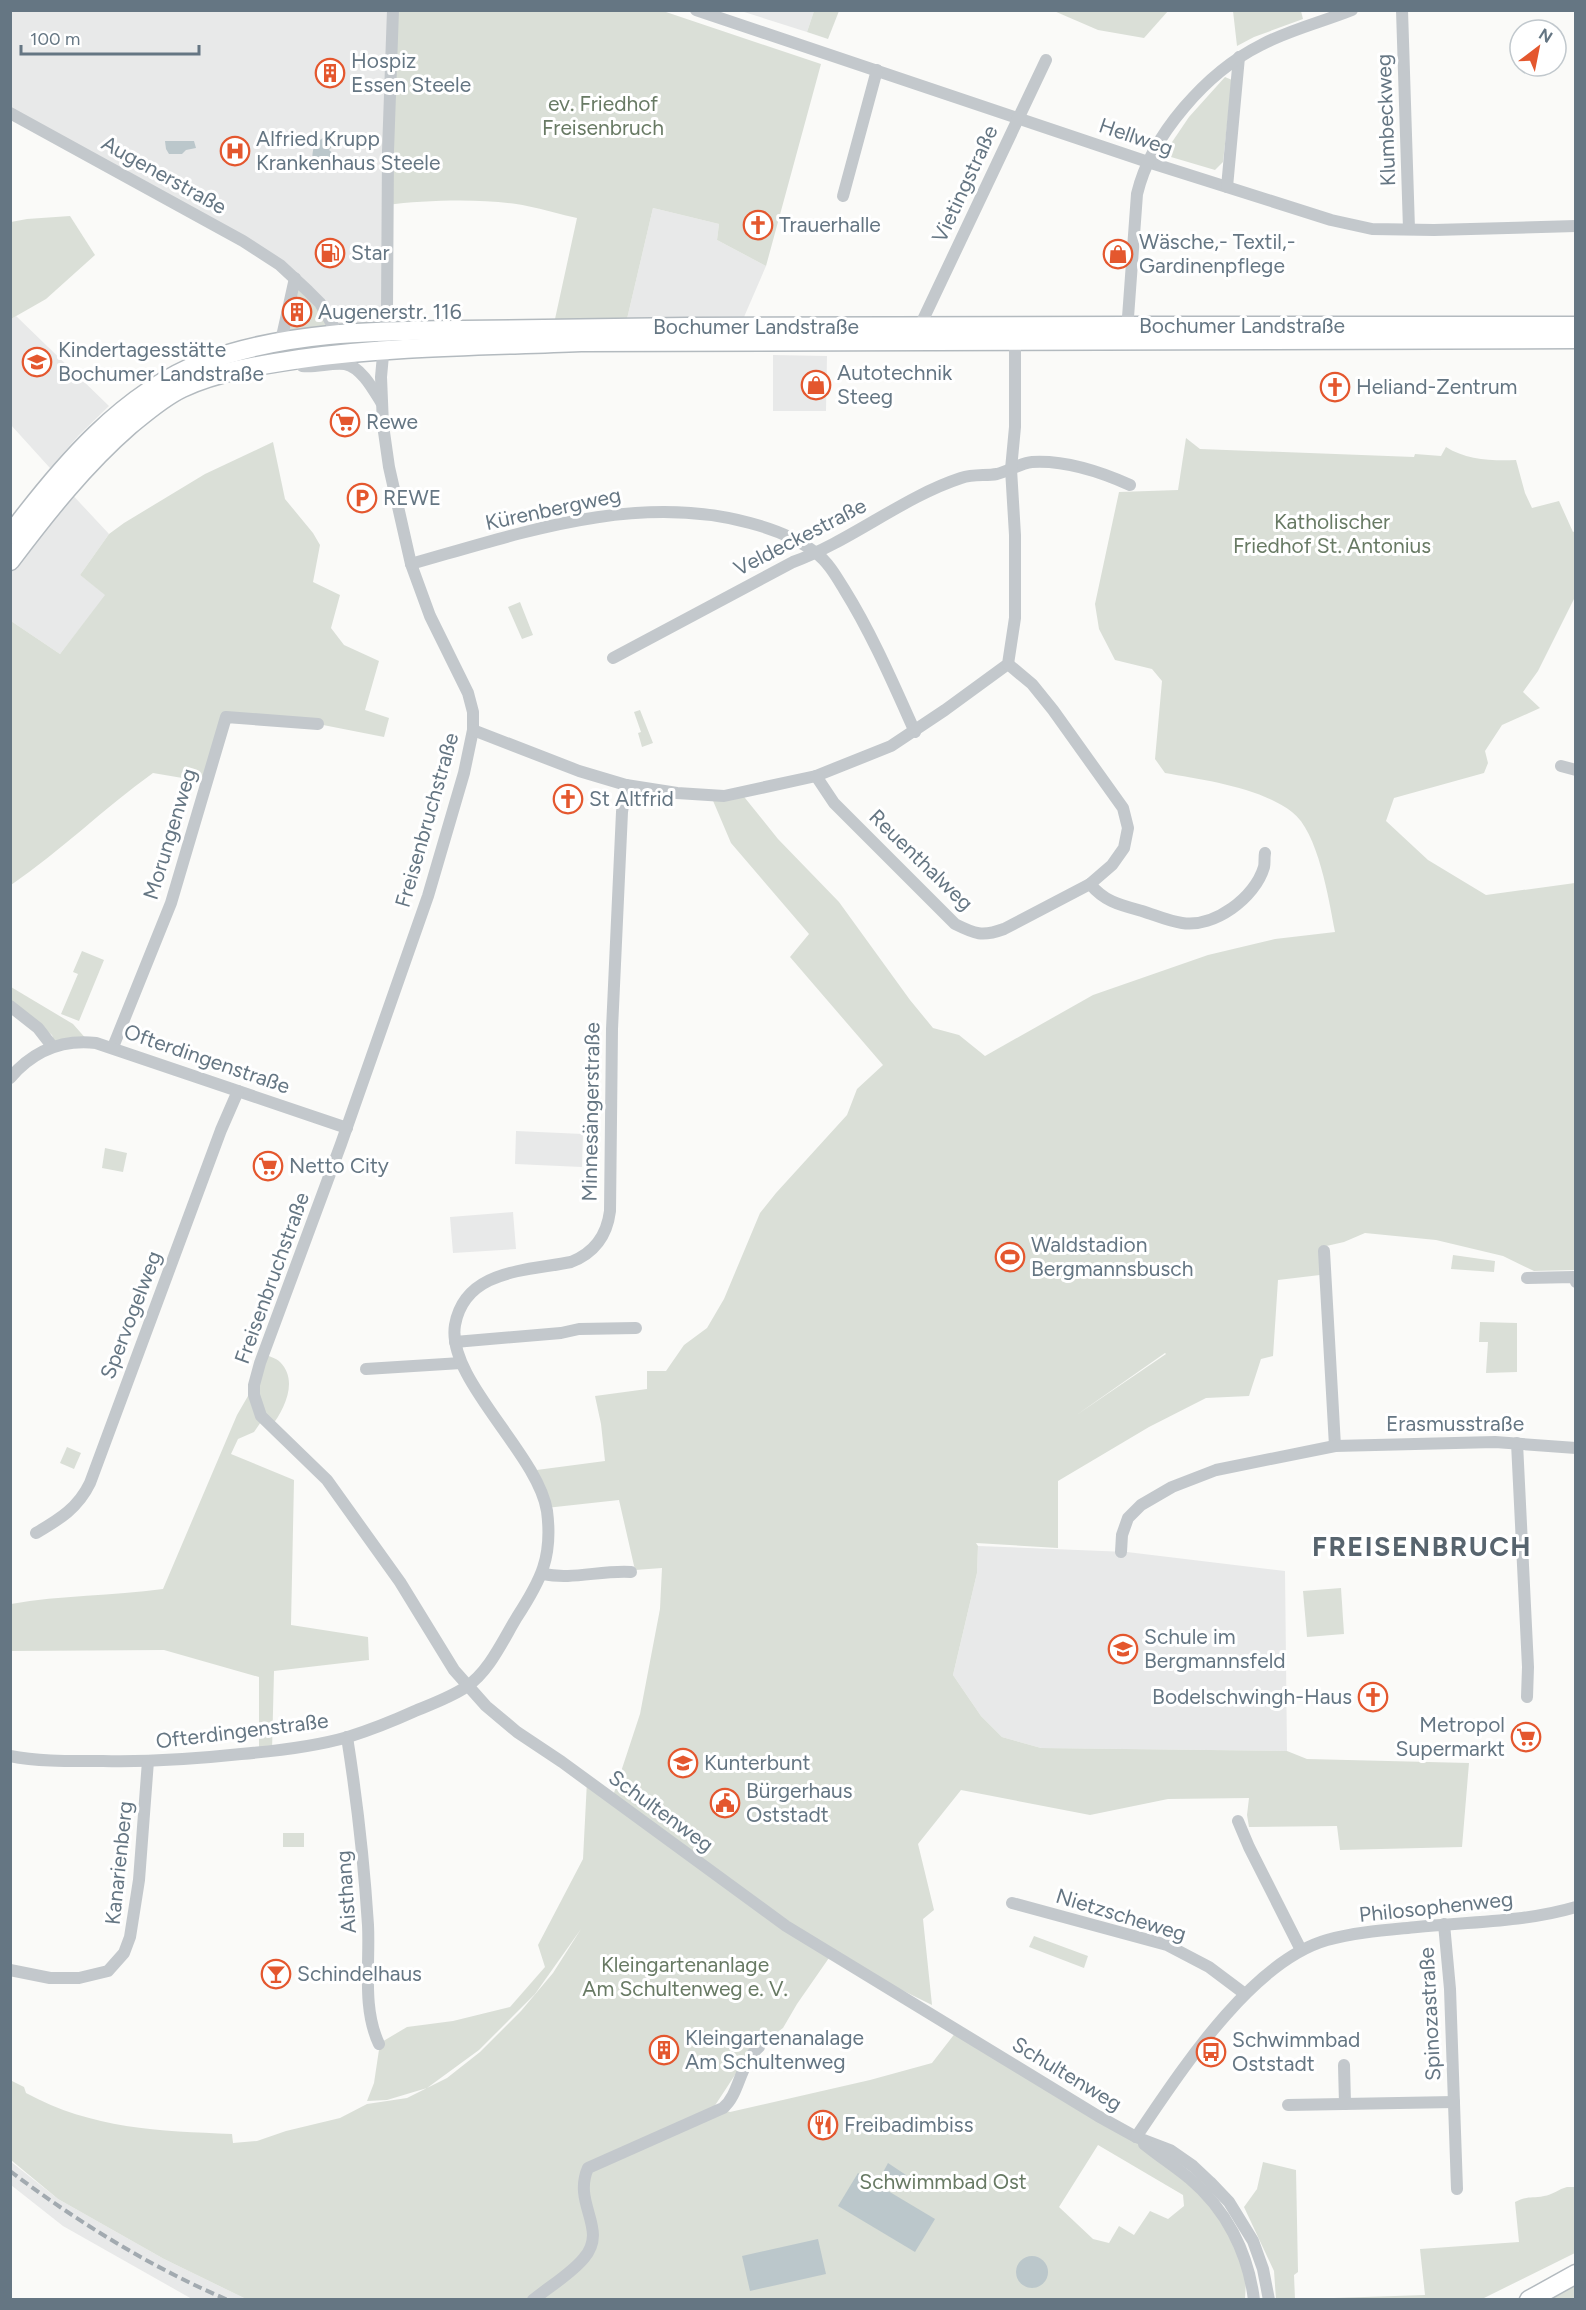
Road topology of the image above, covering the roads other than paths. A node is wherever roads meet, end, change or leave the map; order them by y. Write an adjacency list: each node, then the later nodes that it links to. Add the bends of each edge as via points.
1 (393, 10): 22 (street, Freisenbruchstraße)
2 (696, 10): 7 (street, Hellweg)
3 (1352, 10): 5 (street, via 1262,44)
4 (1402, 10): 14 (street, Klumbeckweg)
5 (1239, 57): 10 (street, via 1222,68 1172,123); 11 (street)
6 (1046, 60): 9 (street, Vietingstraße)
7 (877, 70): 9 (street, Hellweg); 12 (street)
8 (10, 113): 15 (street, Augenerstraße, via 243,241)
9 (1018, 117): 10 (street, Hellweg); 16 (street, Vietingstraße)
10 (1148, 162): 11 (street, Hellweg); 19 (street, via 1137,194)
11 (1227, 187): 14 (street, Hellweg, via 1331,220 1372,229)
12 (843, 196)
13 (1575, 226): 14 (street, Hellweg)
14 (1409, 229)
15 (295, 278): 18 (street, Augenerstraße, via 320,303); 21 (street)
16 (920, 326): 19 (main road, Bochumer Landstraße); 22 (main road, Bochumer Landstraße, via 595,328)
17 (1575, 326): 19 (main road, Bochumer Landstraße)
18 (337, 333): 21 (main road, Bochumer Landstraße); 22 (main road, Bochumer Landstraße)
19 (1127, 334): 20 (main road, Bochumer Landstraße); 23 (main road, Bochumer Landstraße)
20 (1575, 339)
21 (281, 340): 28 (main road, Bochumer Landstraße, via 209,360 141,397 96,434)
22 (385, 340): 23 (main road, Bochumer Landstraße, via 433,349 581,342); 24 (main road, Bochumer Landstraße); 25 (street, Freisenbruchstraße)
23 (1015, 341): 26 (street)
24 (290, 361): 25 (street, Bochumer Landstraße, via 304,367 352,367); 28 (main road, Bochumer Landstraße, via 226,372 181,388 107,445 70,485)
25 (383, 406): 31 (street, Freisenbruchstraße, via 389,467)
26 (1011, 469): 27 (street, Veldeckestraße, via 1031,462 1083,467); 29 (street, Veldeckestraße, via 977,474 945,485); 33 (street, via 1015,618)
27 (1130, 485)
28 (18, 526): 30 (main road, Bochumer Landstraße)
29 (817, 553): 31 (street, Kürenbergweg, via 777,531 732,518 704,513 623,513 560,523); 32 (street, Veldeckestraße); 36 (street, Kürenbergweg, via 831,568 868,631)
30 (10, 561)
31 (411, 564): 35 (street, Freisenbruchstraße, via 430,616 468,693)
32 (613, 658)
33 (1008, 664): 36 (street); 42 (street, Reuenthalweg, via 1032,684 1053,710 1123,808 1128,828 1124,848)
34 (318, 724): 45 (street, Morungenweg, via 226,717 171,903)
35 (473, 730): 40 (street); 48 (street, Freisenbruchstraße, via 428,896)
36 (915, 732): 39 (street, via 891,746)
37 (1561, 766): 38 (street)
38 (1575, 770)
39 (816, 776): 40 (street, via 721,796); 42 (street, Reuenthalweg, via 834,803 955,924 974,934 1004,929)
40 (626, 785): 53 (street, Minnesängerstraße, via 612,1014 610,1211 606,1228 595,1246 571,1262 492,1277 481,1283 459,1310)
41 (1265, 854): 42 (street, via 1264,867 1241,901 1223,916 1205,922 1183,924 1114,903 1099,895)
42 (1090, 884)
43 (10, 1006): 44 (street, via 38,1028)
44 (51, 1046): 45 (street, Ofterdingenstraße, via 88,1042); 46 (street, Ofterdingenstraße, via 31,1057)
45 (113, 1047): 47 (street, Ofterdingenstraße)
46 (11, 1077)
47 (238, 1091): 48 (street, Ofterdingenstraße); 60 (street, Spervogelweg, via 90,1483 70,1512)
48 (347, 1128): 56 (street, Freisenbruchstraße, via 260,1364 254,1385)
49 (1324, 1251): 58 (street)
50 (1527, 1278): 51 (street, via 1574,1277)
51 (1575, 1282)
52 (636, 1328): 53 (street, via 579,1329)
53 (455, 1342): 54 (street, Minnesängerstraße)
54 (461, 1363): 55 (street); 63 (street, Minnesängerstraße, via 541,1491 549,1529)
55 (366, 1369)
56 (259, 1411): 64 (street, Schultenweg, via 344,1502)
57 (1517, 1443): 58 (street, Erasmusstraße); 59 (street, Erasmusstraße); 65 (street)
58 (1335, 1446): 61 (street, Erasmusstraße, via 1216,1470 1172,1488 1141,1505 1128,1518)
59 (1575, 1448)
60 (36, 1533)
61 (1121, 1552)
62 (631, 1572): 63 (street, via 566,1577)
63 (543, 1574): 64 (street, Minnesängerstraße, via 485,1668)
64 (467, 1686): 66 (street, Ofterdingenstraße, via 407,1715); 82 (street, Schultenweg, via 517,1732 786,1926)
65 (1527, 1697)
66 (347, 1737): 68 (street, Ofterdingenstraße, via 266,1752); 76 (street, Aisthang, via 363,1858 370,2017)
67 (10, 1756): 68 (street, Ofterdingenstraße)
68 (148, 1761): 74 (street, Kanarienberg, via 138,1890 124,1953 108,1971 87,1977 63,1979)
69 (1238, 1821): 73 (street)
70 (1012, 1903): 75 (street, Nietzscheweg, via 1167,1946 1209,1967)
71 (1575, 1907): 72 (street, Philosophenweg, via 1531,1916)
72 (1444, 1924): 73 (street, Philosophenweg, via 1365,1932); 79 (street, Spinozastraße)
73 (1301, 1950): 75 (street, Philosophenweg)
74 (10, 1970)
75 (1245, 1994): 82 (street, Philosophenweg)
76 (379, 2044)
77 (759, 2047): 85 (street, via 744,2065 732,2097 723,2108 588,2168 582,2188 594,2236 592,2246 583,2259)
78 (1344, 2065): 80 (street)
79 (1454, 2102): 80 (street, Spinozastraße); 83 (street, Spinozastraße)
80 (1345, 2104): 81 (street, Spinozastraße)
81 (1288, 2105)
82 (1136, 2137): 86 (street, Schultenweg, via 1190,2179 1219,2209 1249,2268); 87 (street, Schultenweg, via 1179,2155 1229,2202 1252,2241)
83 (1457, 2189)
84 (1575, 2274): 88 (main road)
85 (533, 2300)
86 (1254, 2300)
87 (1269, 2300)
88 (1529, 2300)

